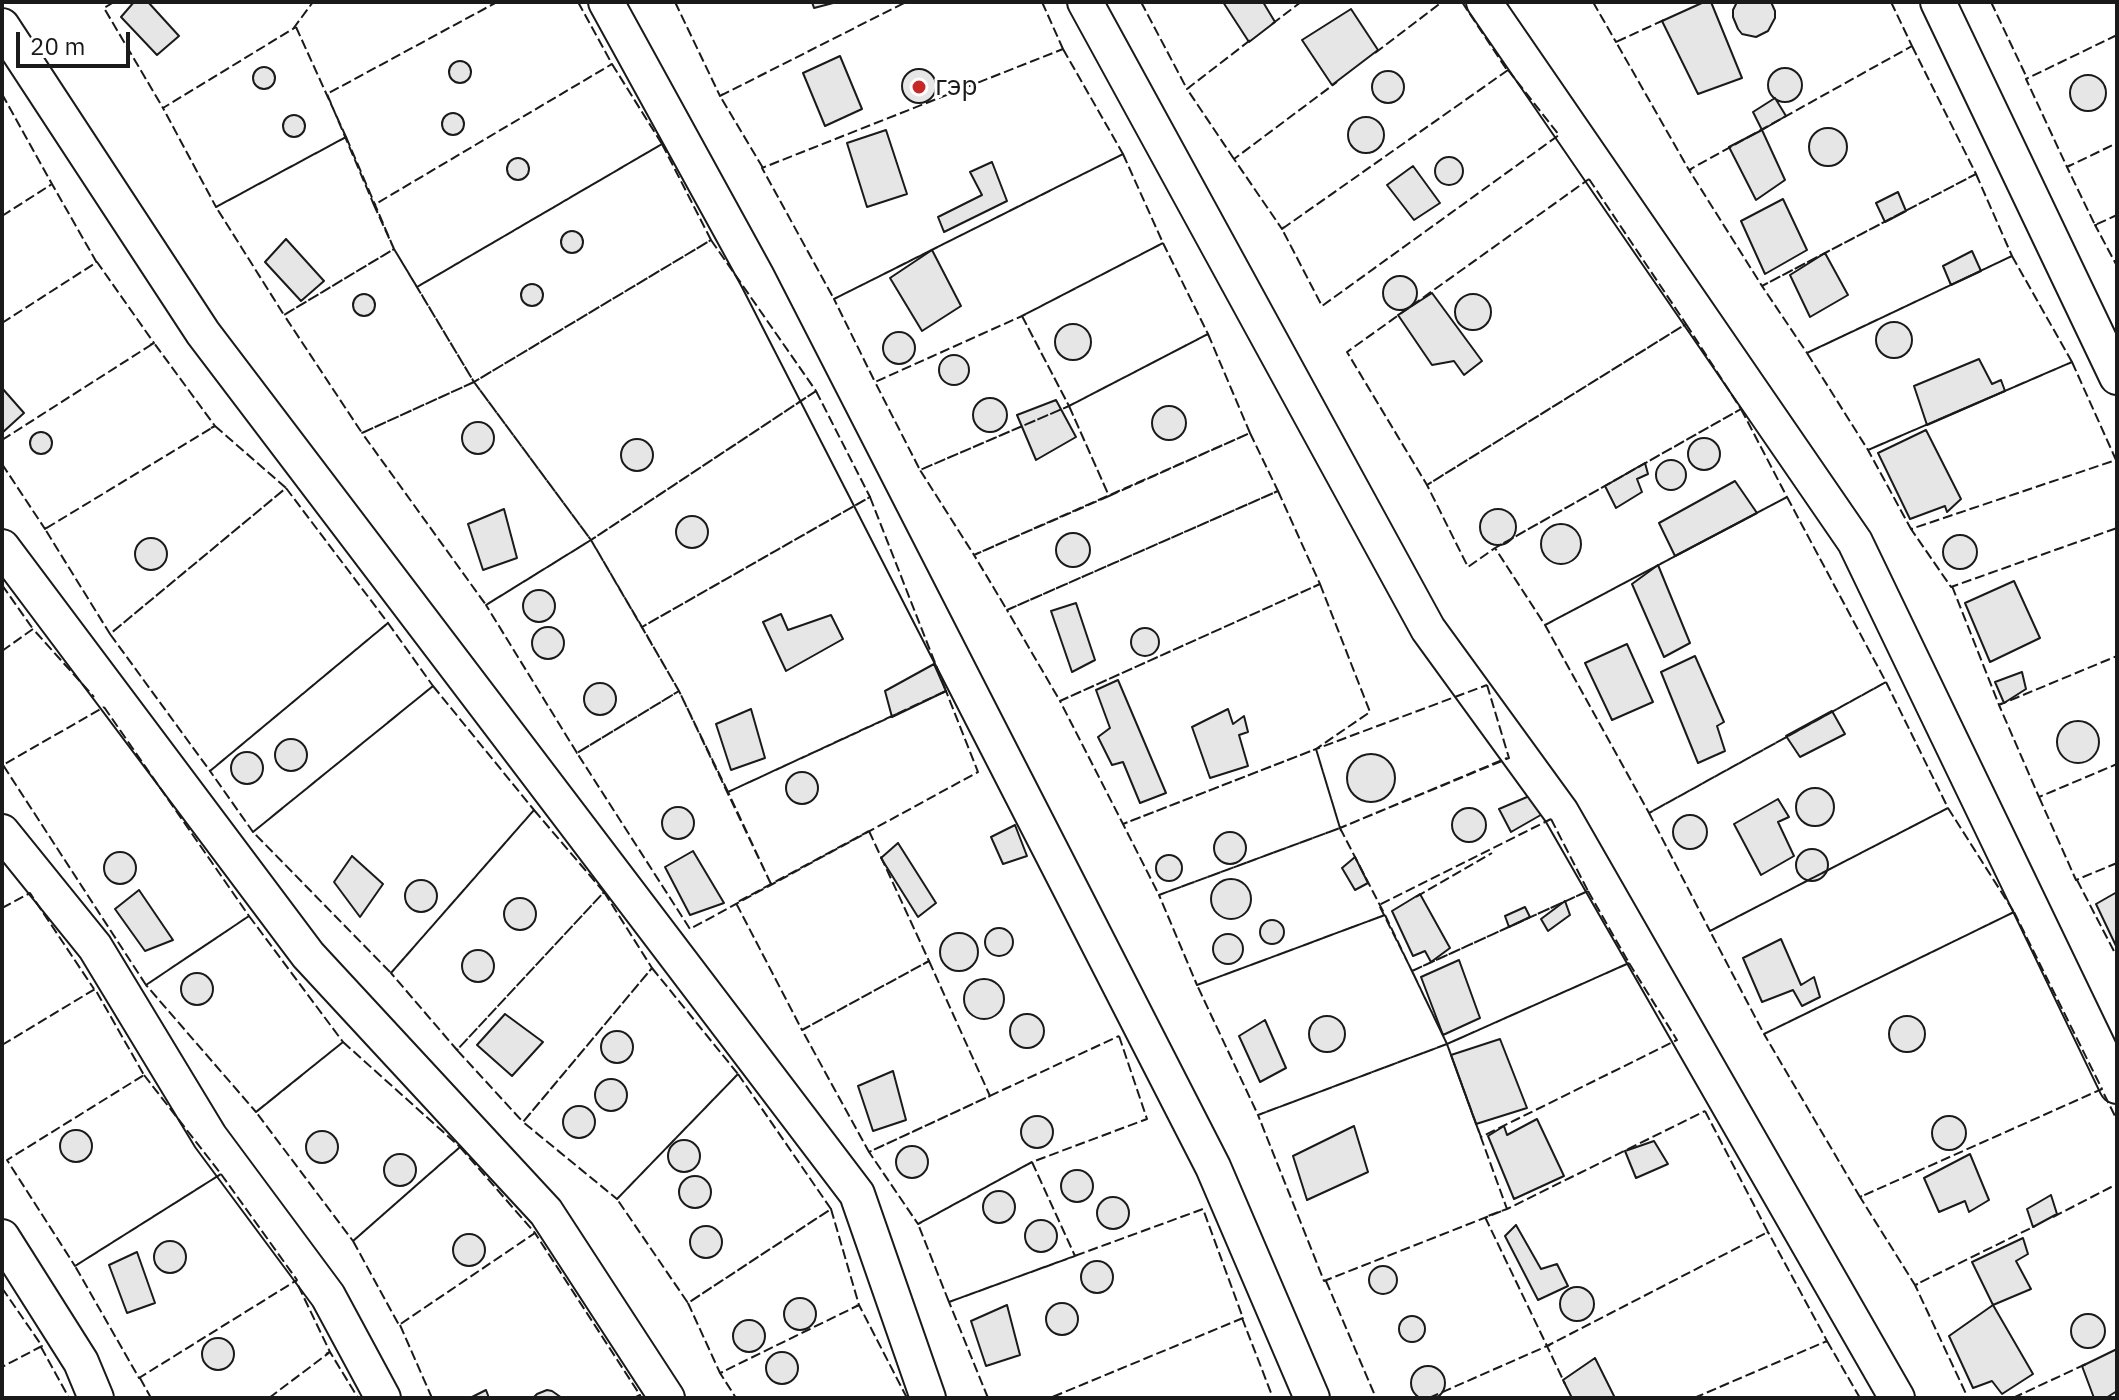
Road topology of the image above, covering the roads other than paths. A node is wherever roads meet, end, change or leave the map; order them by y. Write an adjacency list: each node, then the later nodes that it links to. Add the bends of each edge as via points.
1 (606, 2): 15 (street, via 757,277 1213,1167)
2 (1085, 2): 16 (street, via 1428,629 1561,812)
3 (1484, 2): 9 (street, via 1855,542)
4 (1938, 2): 6 (street)
5 (2, 26): 14 (street, via 203,333 857,1194)
6 (2117, 377)
7 (2, 547): 13 (street, via 308,955 546,1212)
8 (2, 832): 12 (street, via 95,947 210,1137 328,1296)
9 (2117, 1086)
10 (2, 1237): 11 (street, via 81,1362)
11 (96, 1398)
12 (383, 1398)
13 (667, 1398)
14 (928, 1398)
15 (1312, 1398)
16 (1897, 1398)

